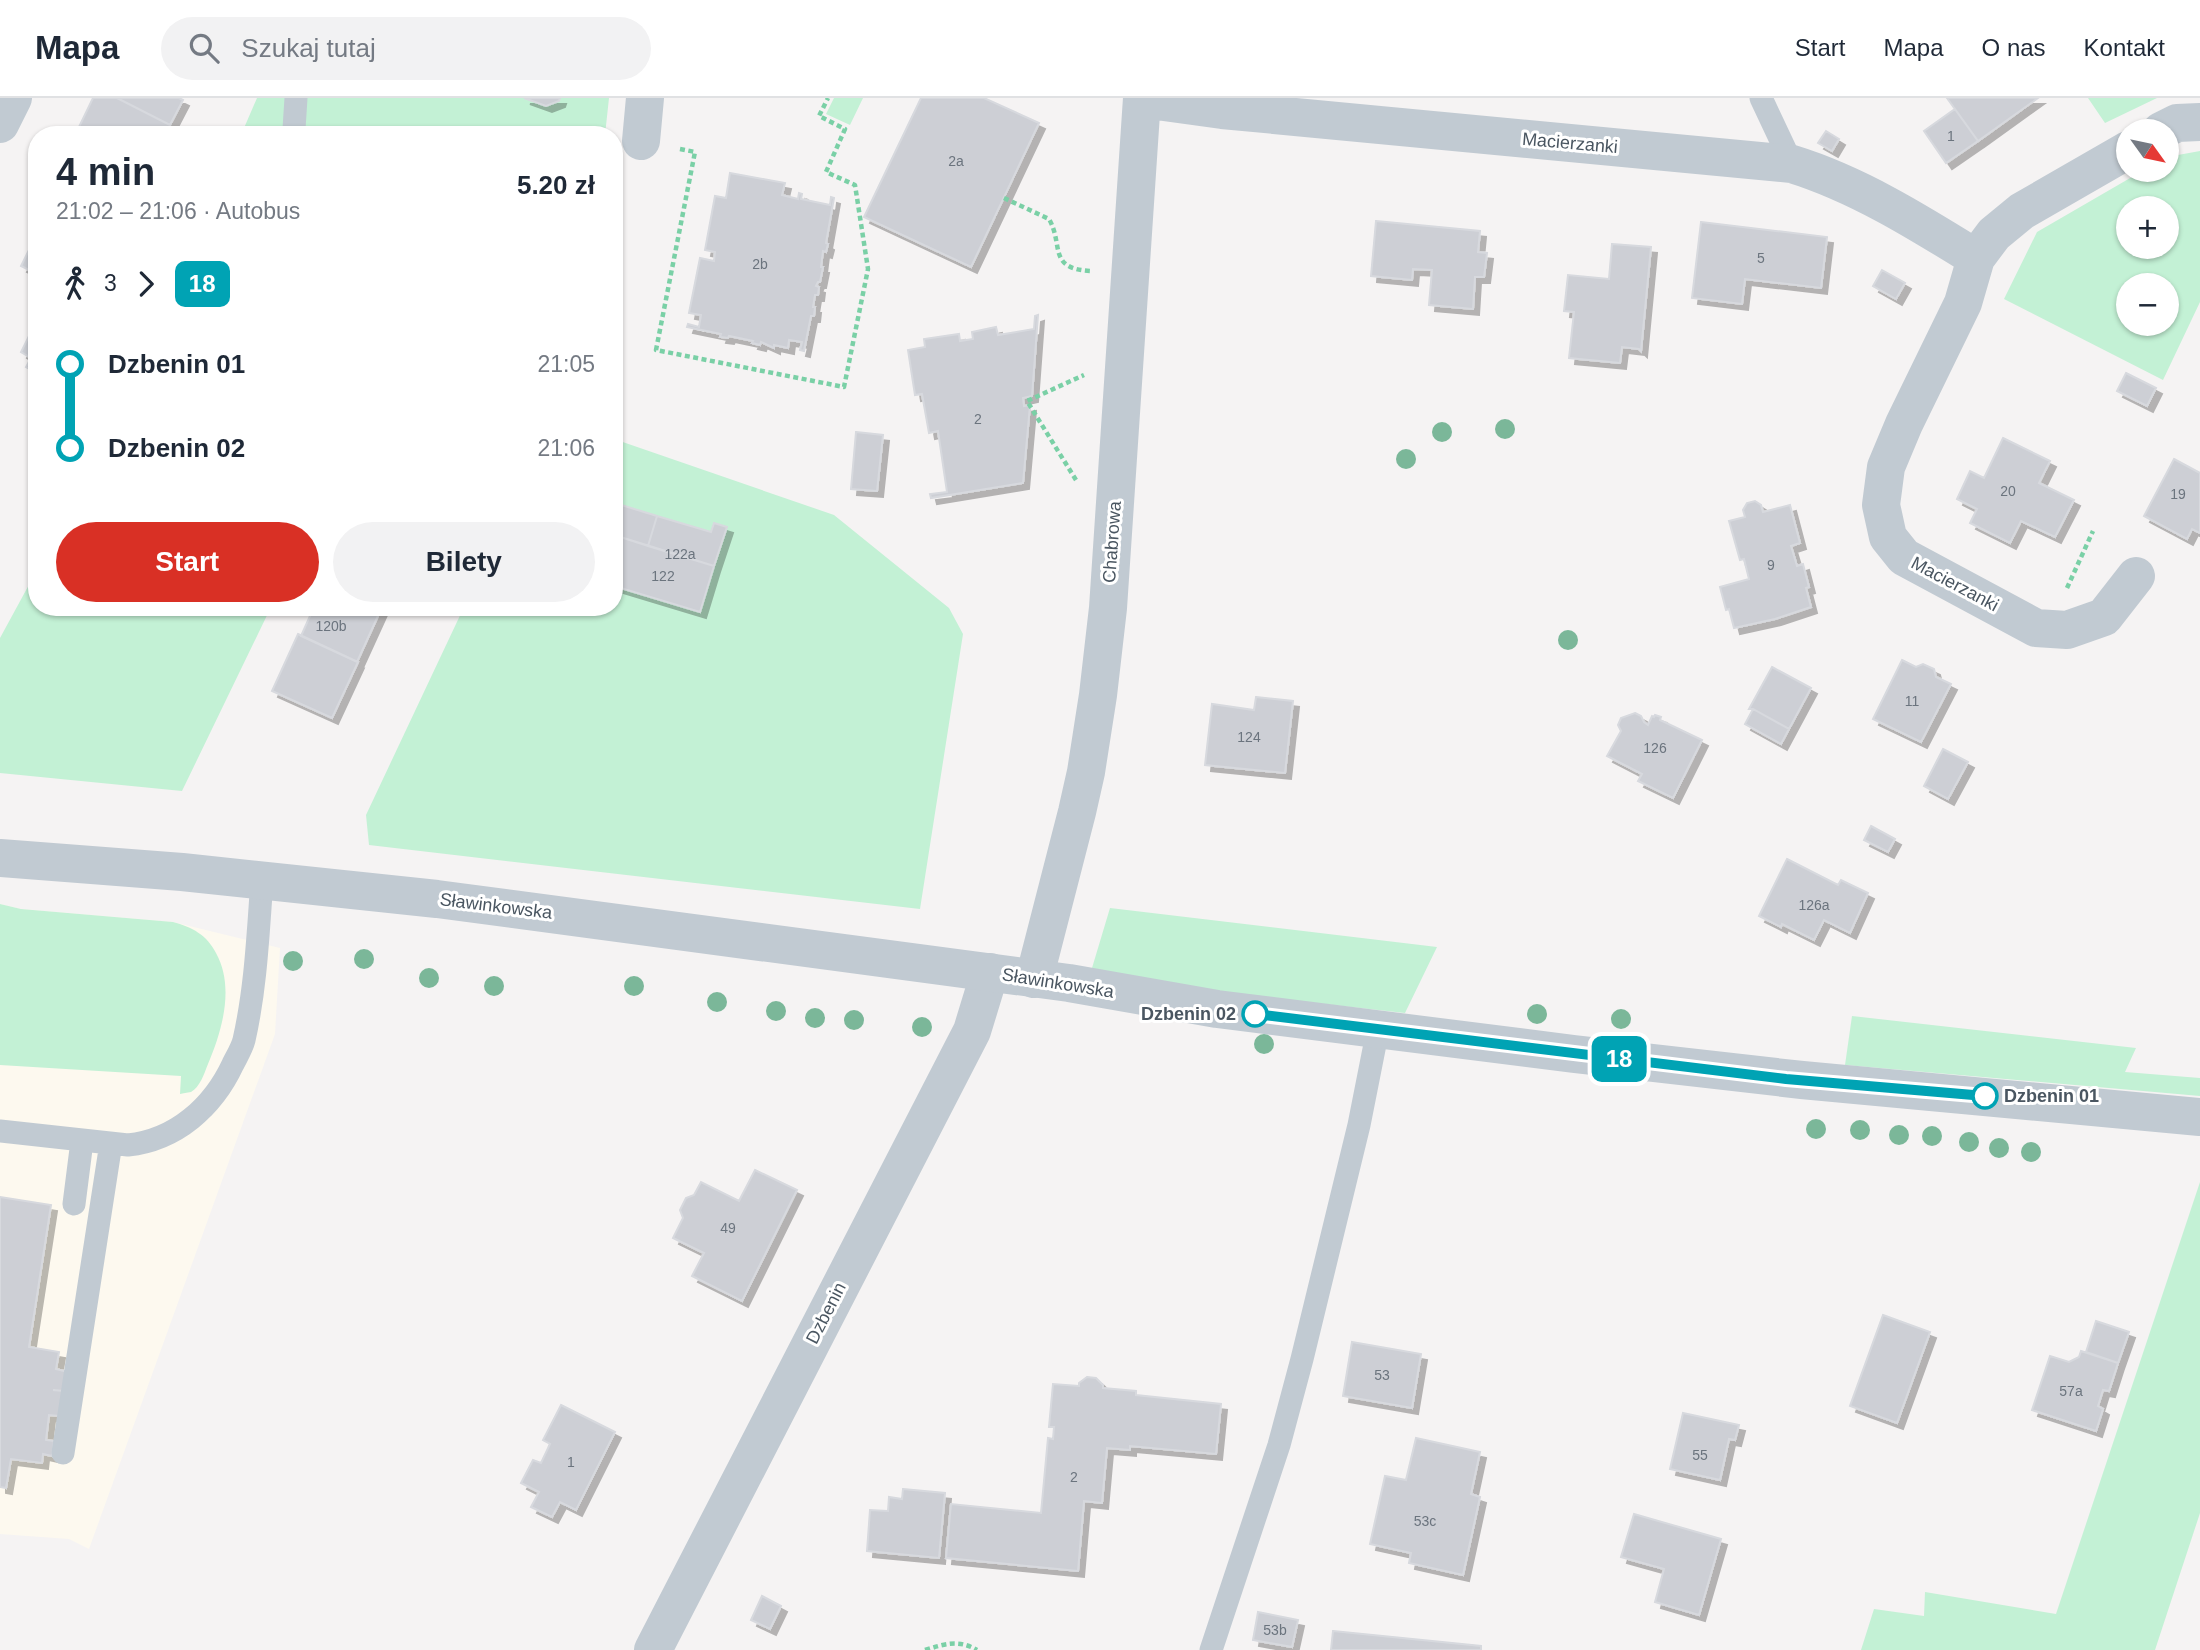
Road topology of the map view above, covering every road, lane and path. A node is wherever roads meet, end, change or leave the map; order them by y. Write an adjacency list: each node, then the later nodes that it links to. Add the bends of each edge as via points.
1 (13, 98): 9 (street)
2 (296, 98): 10 (lane)
3 (645, 98): 11 (street)
4 (828, 98): 11 (path, via 819,116 845,129 826,172 855,185 868,269 844,387 656,349 695,152)
5 (1761, 98): 13 (lane)
6 (1142, 99): 13 (street, Macierzanki); 25 (street, Chabrowa, via 1109,595 1098,695 1077,812)
7 (2200, 122): 8 (street)
8 (2179, 123)
9 (0, 124)
10 (294, 126)
11 (641, 141)
12 (2116, 157): 15 (street, Macierzanki, via 2022,211 1994,234)
13 (1792, 164): 15 (street, Macierzanki, via 1861,193)
14 (1004, 198): 16 (path, via 1049,219 1066,265)
15 (1976, 258): 20 (street, Macierzanki, via 1964,303 1886,467 1881,505 1888,537 1905,557 2036,628 2067,630 2104,617)
16 (1098, 271)
17 (1090, 373): 18 (path, via 1027,401)
18 (1081, 487)
19 (2093, 531): 21 (path)
20 (2136, 576)
21 (2064, 595)
22 (0, 858): 23 (street, Sławinkowska)
23 (262, 880): 24 (street, Sławinkowska); 30 (lane, via 255,974 243,1042 224,1085 198,1114 169,1134 145,1143)
24 (990, 972): 25 (street, Sławinkowska); 33 (street, Dzbenin, via 972,1031)
25 (1034, 979): 26 (street, Sławinkowska)
26 (1378, 1029): 27 (street, Sławinkowska, via 1802,1080); 36 (lane, via 1289,1408)
27 (2200, 1117)
28 (0, 1131): 29 (lane)
29 (82, 1141): 30 (lane); 31 (lane)
30 (111, 1143): 32 (lane)
31 (74, 1204)
32 (63, 1453)
33 (653, 1650)
34 (925, 1650): 35 (path, via 966,1644)
35 (977, 1650)
36 (1212, 1650)

